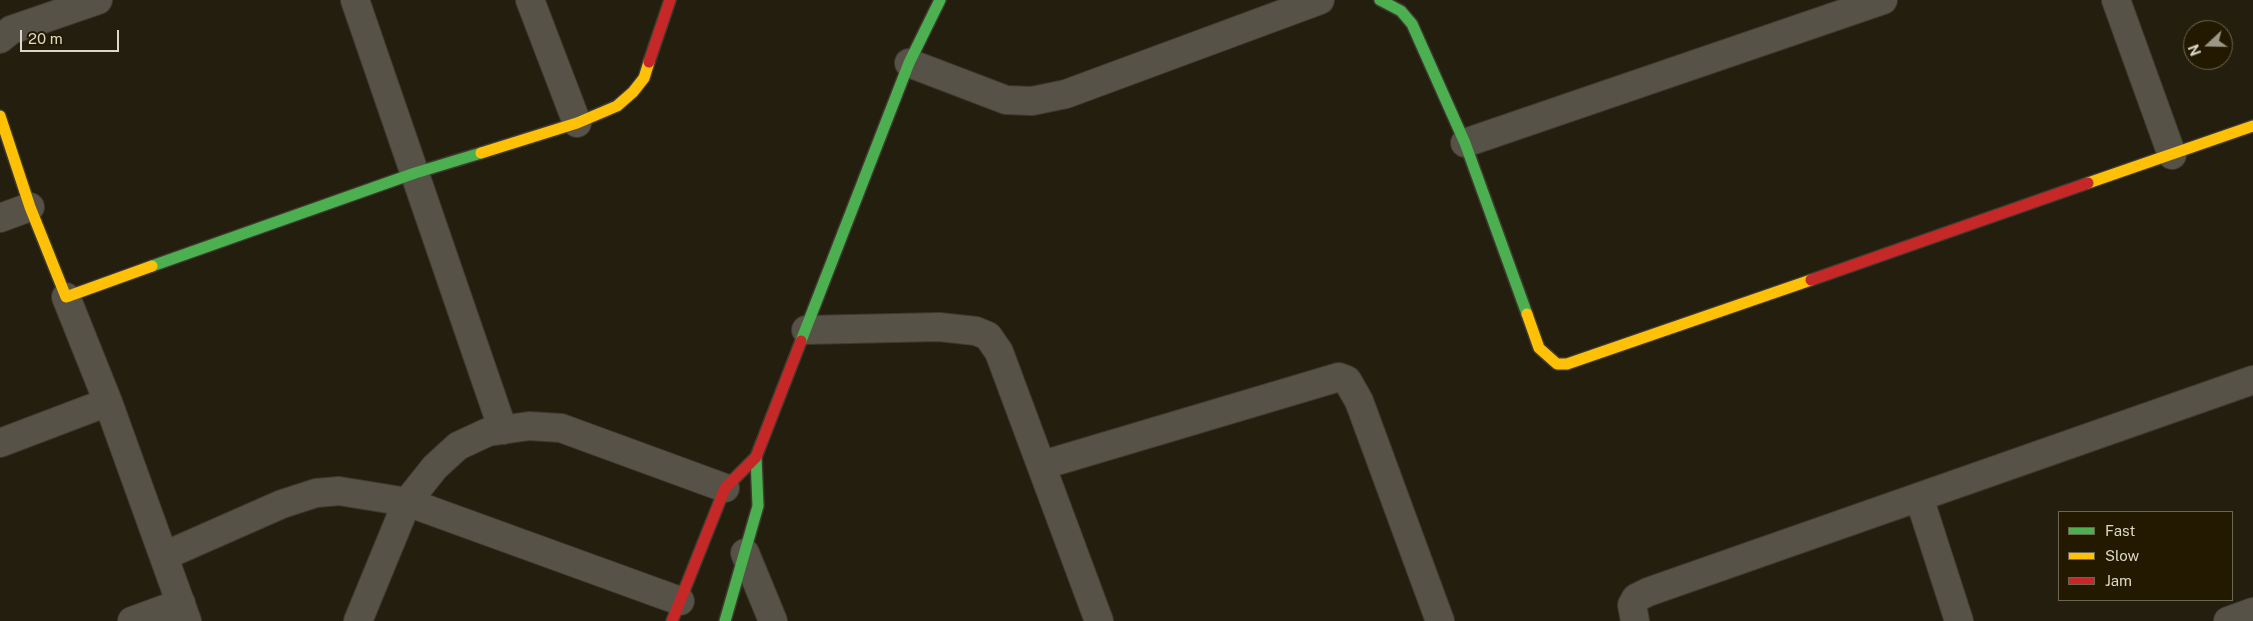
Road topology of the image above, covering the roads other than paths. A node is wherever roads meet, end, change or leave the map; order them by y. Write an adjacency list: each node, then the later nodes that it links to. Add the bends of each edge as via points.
1 (98, 0): 10 (street, via 11,30)
2 (355, 0): 17 (street)
3 (530, 0): 13 (street)
4 (670, 0): 13 (street, via 644,78 617,106)
5 (940, 0): 11 (street)
6 (1320, 0): 11 (street, via 1066,94 1032,101 1006,100)
7 (1380, 0): 15 (street, via 1401,11 1412,24)
8 (1883, 0): 15 (street)
9 (2116, 0): 16 (street)
10 (0, 39)
11 (909, 64): 21 (street)
12 (0, 116): 18 (street)
13 (577, 123): 17 (street)
14 (2253, 126): 16 (street)
15 (1465, 143): 16 (street, via 1539,348 1556,364 1568,364)
16 (2172, 155)
17 (415, 173): 20 (street); 24 (street)
18 (30, 208): 19 (street); 20 (street)
19 (0, 218)
20 (66, 297): 23 (street)
21 (806, 330): 26 (street); 27 (street, via 939,327 976,331 988,336 999,352)
22 (2253, 380): 29 (street)
23 (108, 402): 25 (street); 32 (street)
24 (503, 430): 28 (street, via 529,426 561,428); 30 (street, via 488,432 458,446 435,467)
25 (0, 443)
26 (756, 457): 28 (street); 31 (street, via 758,506)
27 (1043, 465): 40 (street); 41 (street, via 1339,377 1347,380 1360,401)
28 (725, 488): 33 (street)
29 (1919, 497): 42 (street, via 1648,592 1636,598 1632,605); 43 (street)
30 (407, 502): 32 (street, via 339,490 316,493 282,504); 33 (street); 37 (street)
31 (745, 553): 38 (street); 39 (street)
32 (164, 556): 34 (street)
33 (676, 611)
34 (184, 612): 36 (street)
35 (2253, 612): 44 (street)
36 (132, 621)
37 (358, 621)
38 (725, 621)
39 (772, 621)
40 (1099, 621)
41 (1440, 621)
42 (1635, 621)
43 (1959, 621)
44 (2228, 621)

